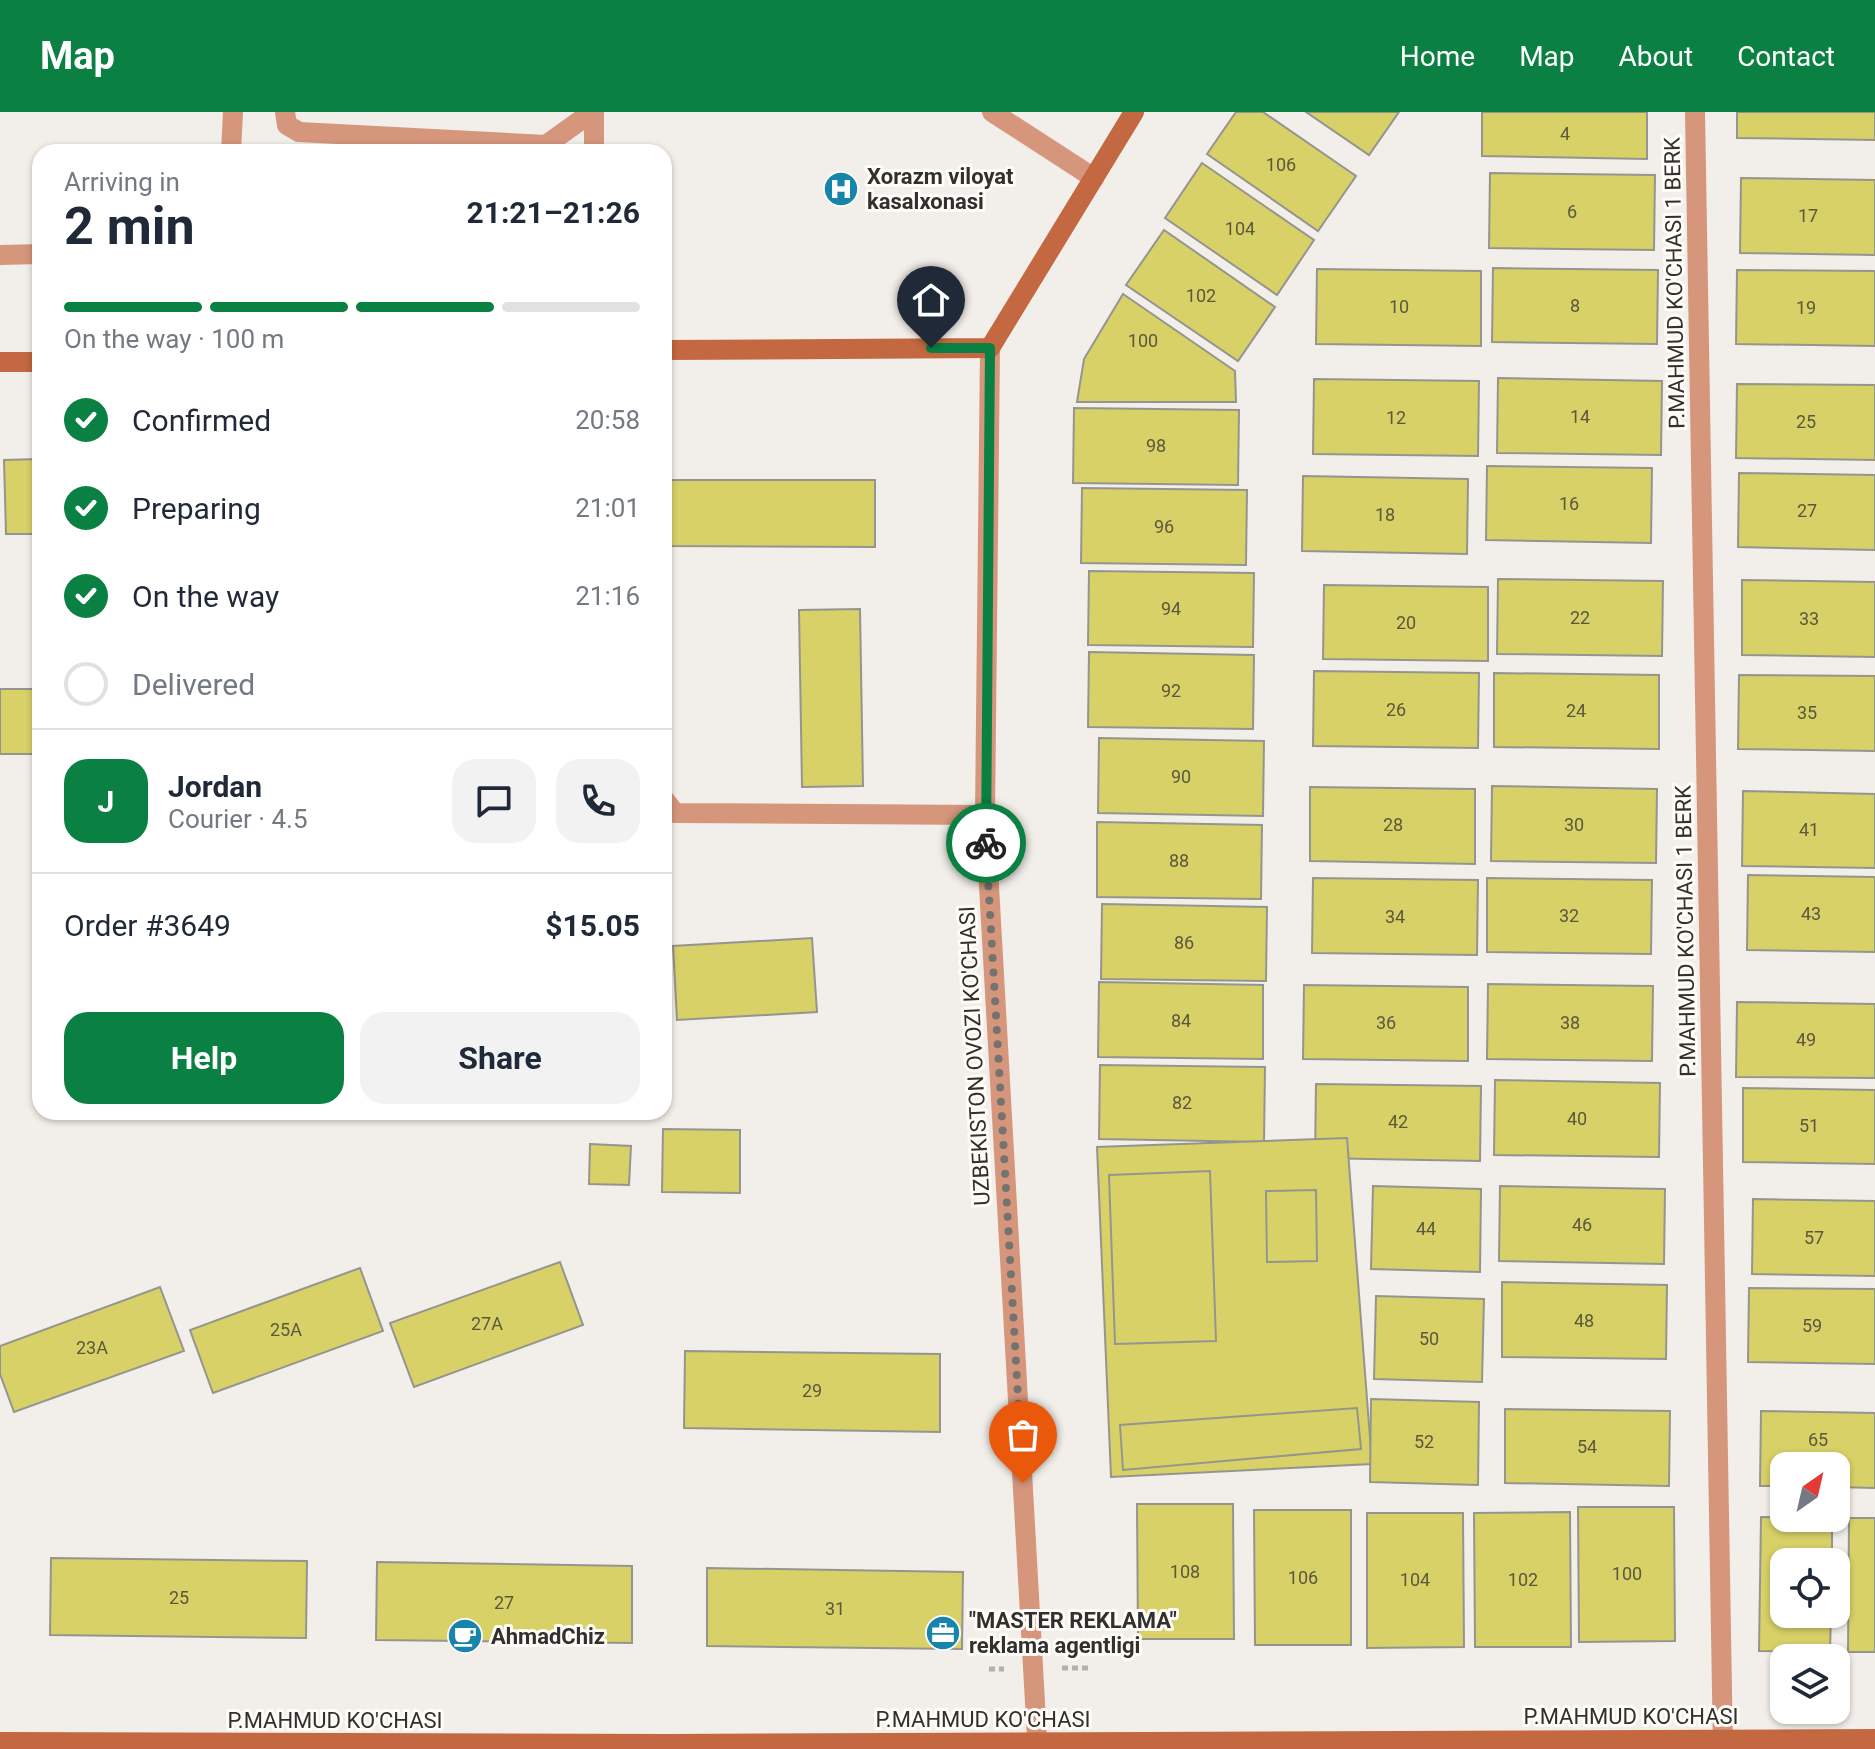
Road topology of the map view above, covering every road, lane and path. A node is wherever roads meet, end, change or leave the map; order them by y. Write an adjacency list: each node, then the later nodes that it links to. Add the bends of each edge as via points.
1 (233, 112): 7 (street)
2 (285, 112): 8 (street, via 287,125 299,132)
3 (593, 112): 9 (street); 10 (street)
4 (992, 112): 11 (street)
5 (1134, 112): 11 (main road)
6 (1695, 112): 22 (street, P.MAHMUD KO'CHASI 1 BERK)
7 (231, 144)
8 (527, 144)
9 (547, 144)
10 (594, 144)
11 (1094, 178): 14 (main road)
12 (32, 254): 13 (street)
13 (0, 255)
14 (990, 348): 15 (main road); 19 (street, UZBEKISTON OVOZI KO'CHASI)
15 (672, 350)
16 (0, 362): 17 (main road)
17 (32, 362)
18 (672, 809): 19 (street)
19 (985, 815): 24 (street, UZBEKISTON OVOZI KO'CHASI)
20 (1875, 1739): 22 (main road, P.MAHMUD KO'CHASI)
21 (0, 1742): 23 (main road, P.MAHMUD KO'CHASI)
22 (1722, 1744): 24 (main road, P.MAHMUD KO'CHASI)
23 (91, 1746): 24 (main road, P.MAHMUD KO'CHASI)
24 (1036, 1746)

